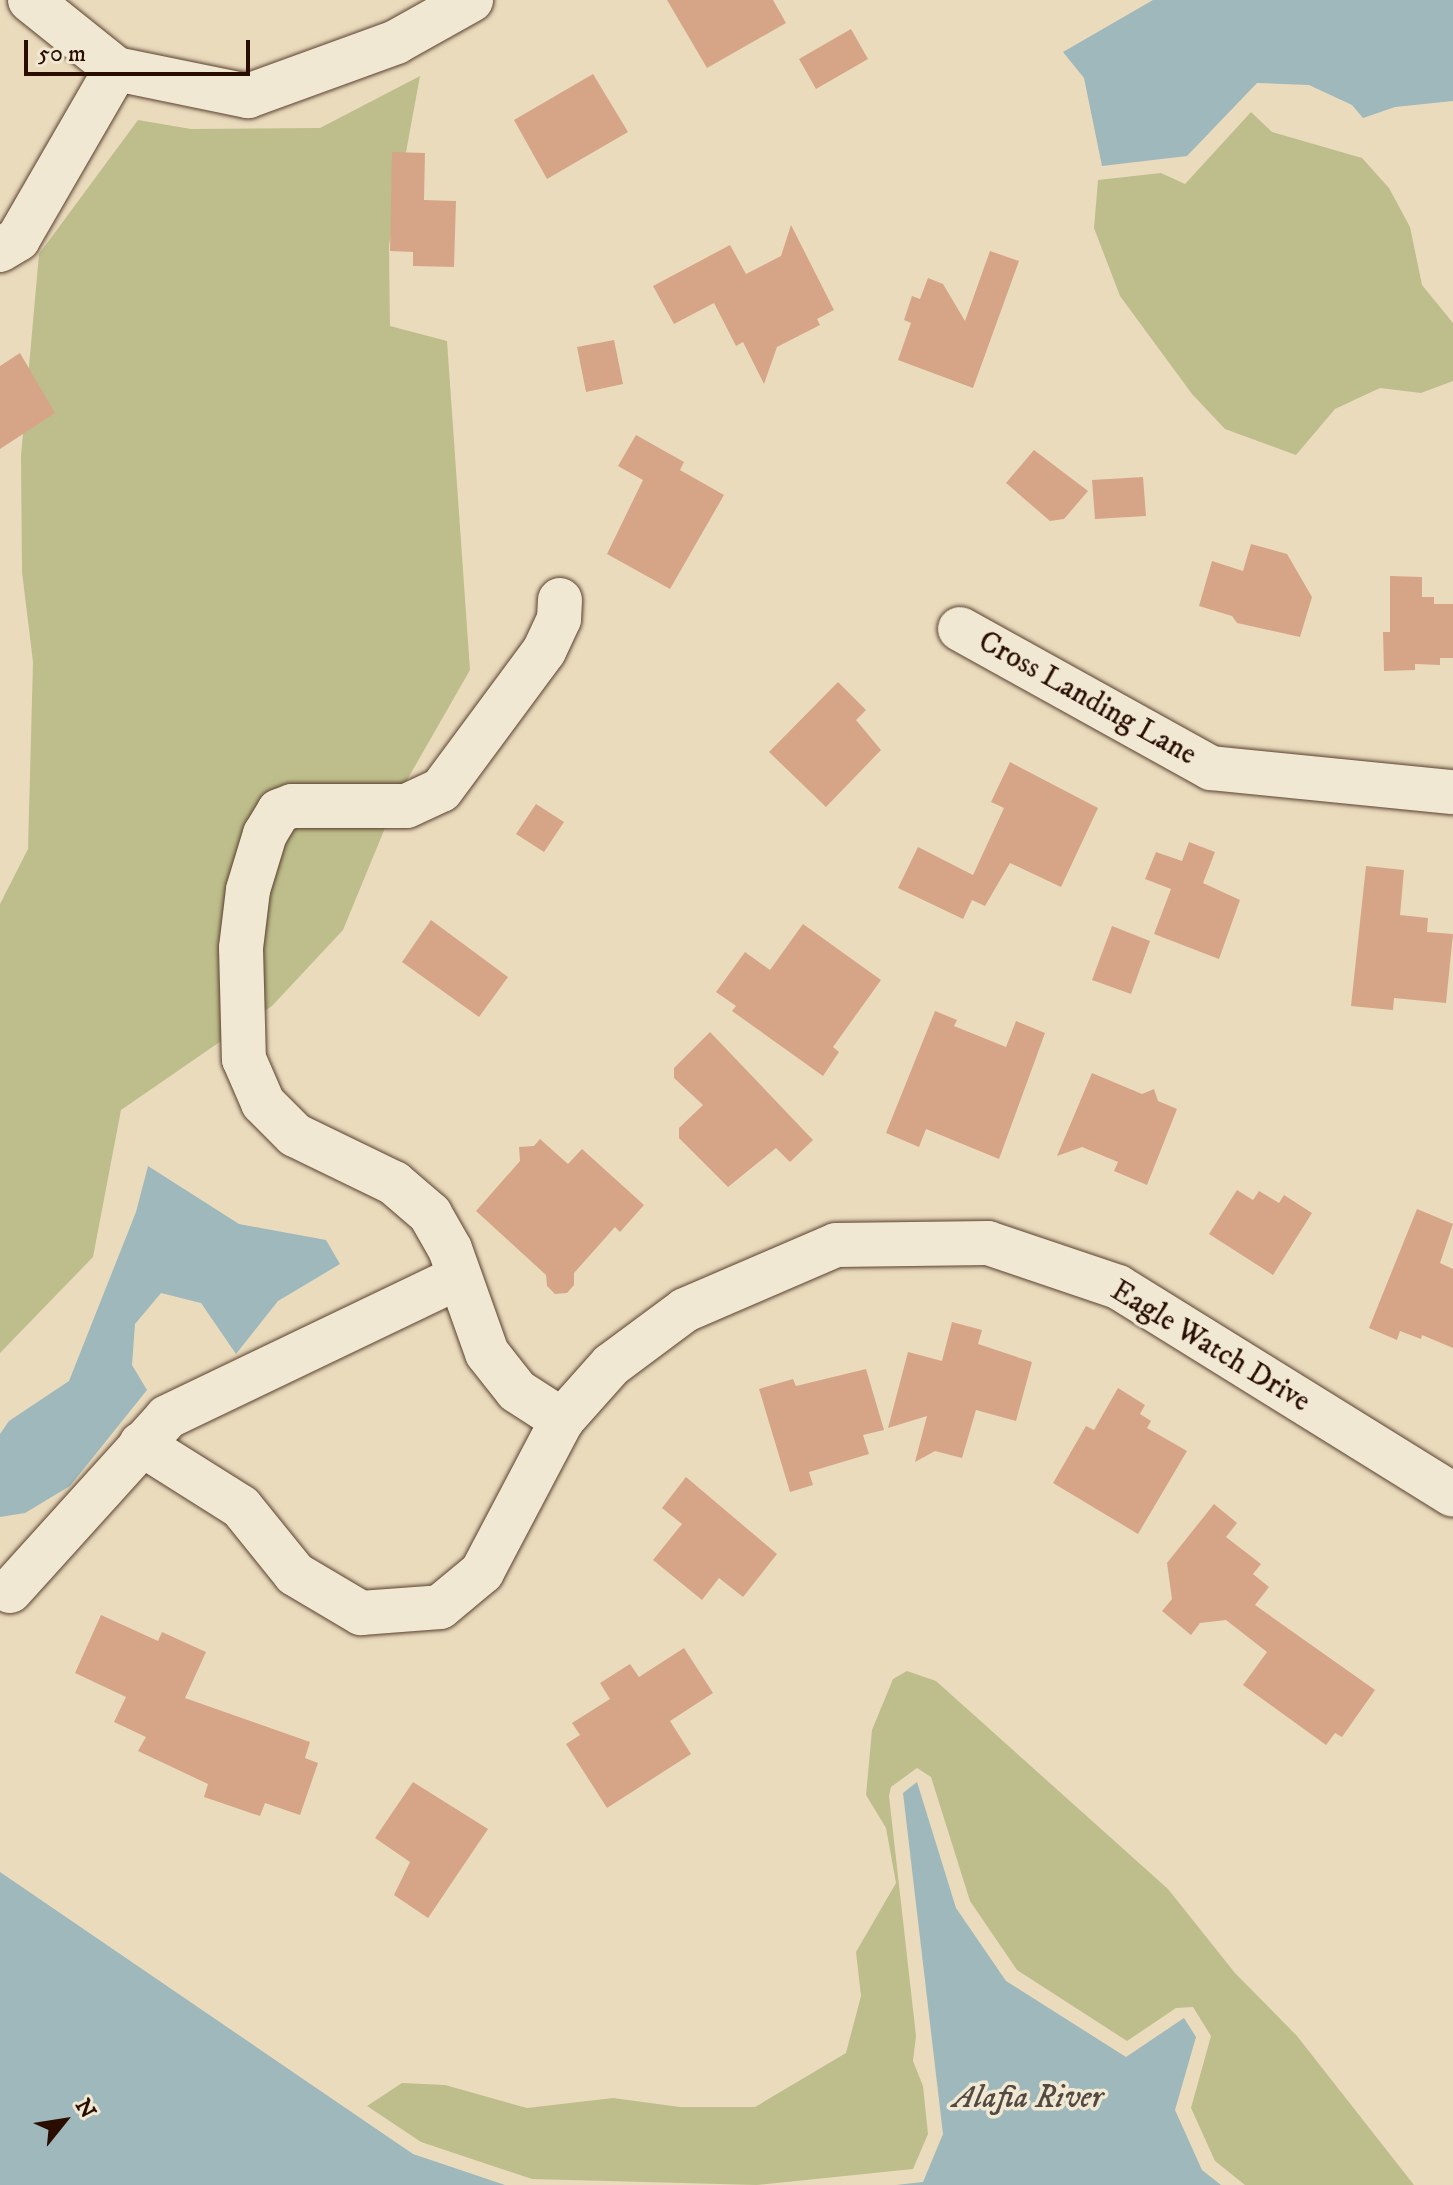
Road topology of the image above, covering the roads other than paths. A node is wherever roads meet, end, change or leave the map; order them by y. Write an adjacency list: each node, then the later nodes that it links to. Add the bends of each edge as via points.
1 (30, 0): 3 (street)
2 (471, 0): 3 (street, via 396,42 248,96)
3 (116, 69): 4 (street, via 18,239)
4 (0, 250)
5 (560, 600): 8 (street, via 559,619 544,651 441,790 406,806 292,806 279,811 265,834 248,890 241,948 244,1059 250,1080 263,1103 295,1135 413,1197 442,1231)
6 (960, 629): 7 (street, Cross Landing Lane, via 1211,768)
7 (1453, 792)
8 (459, 1277): 9 (street, via 487,1353 537,1406); 10 (street, via 200,1398 167,1417)
9 (562, 1420): 10 (street, Eagle Watch Drive, via 482,1572 440,1607 361,1613 295,1574 241,1507); 11 (street, Eagle Watch Drive, via 611,1365 685,1310 836,1245 988,1243 1118,1287)
10 (141, 1444): 12 (street)
11 (1453, 1495)
12 (10, 1591)

